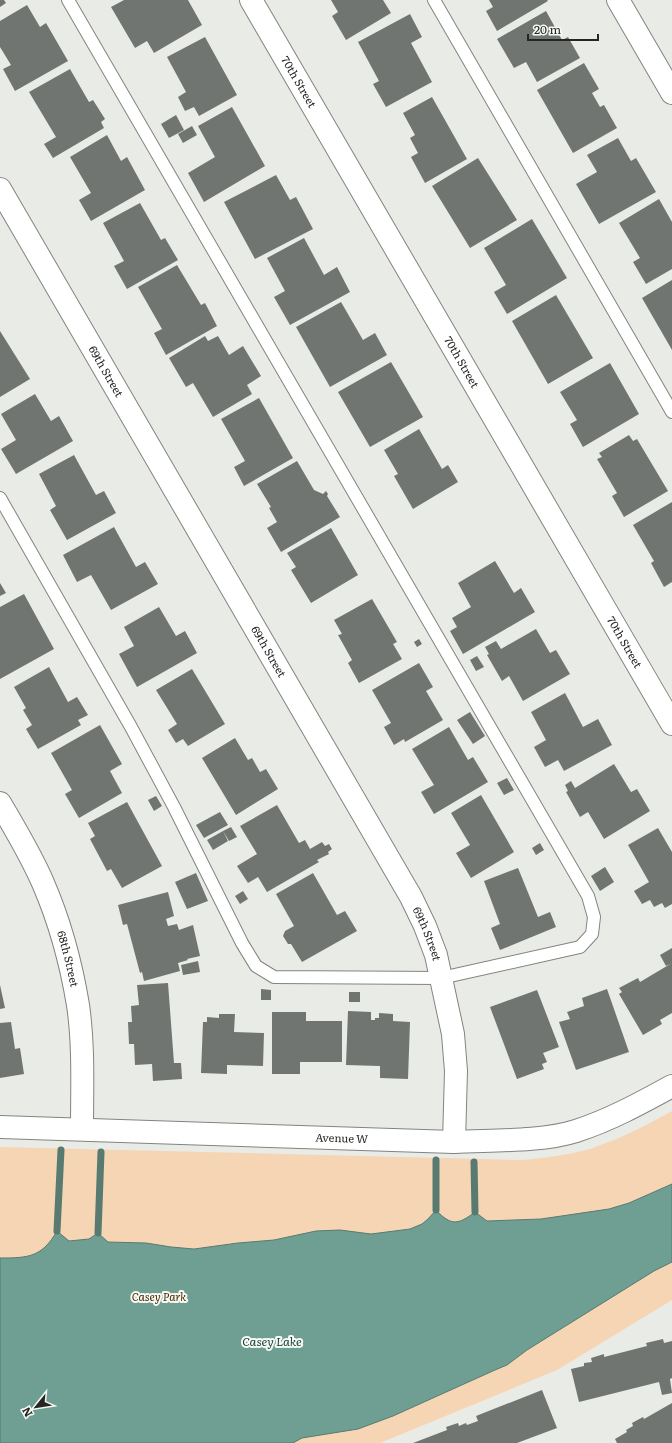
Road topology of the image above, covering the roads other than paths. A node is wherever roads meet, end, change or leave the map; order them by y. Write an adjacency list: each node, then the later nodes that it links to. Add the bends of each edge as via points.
1 (68, 0): 11 (lane, via 588,896 594,917 592,934 580,947)
2 (251, 0): 9 (street, 70th Street)
3 (434, 0): 7 (lane)
4 (618, 0): 5 (street)
5 (672, 93)
6 (0, 189): 11 (street, 69th Street, via 411,898 436,955)
7 (672, 412)
8 (0, 498): 11 (lane, via 131,726 256,966 274,977)
9 (672, 724)
10 (0, 803): 14 (street, 68th Street, via 43,882 64,939 78,1006)
11 (441, 978): 15 (street, 69th Street, via 453,1034 456,1071)
12 (672, 1086): 15 (street, Avenue W, via 619,1114 575,1132 530,1138)
13 (0, 1127): 14 (street, Avenue W)
14 (82, 1129): 15 (street, Avenue W)
15 (454, 1142)

